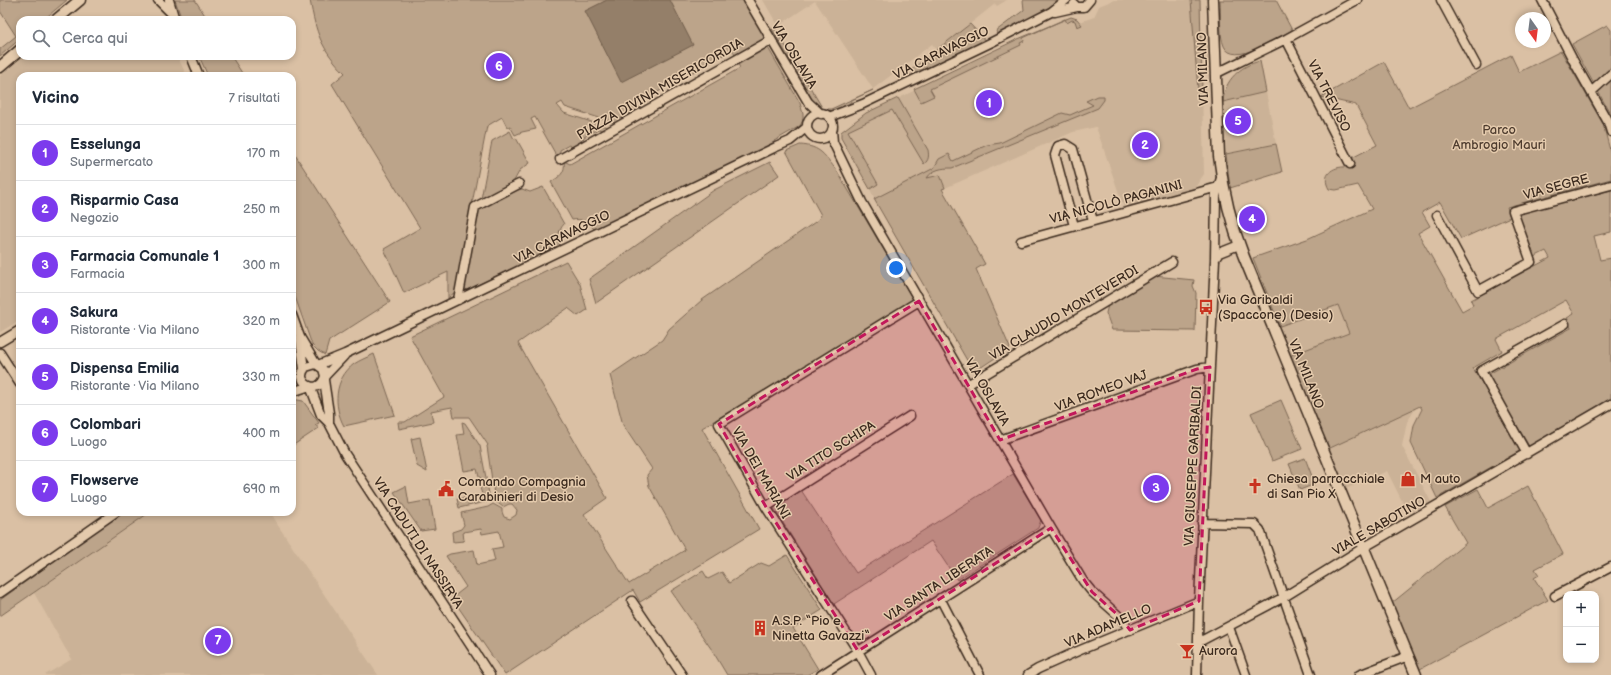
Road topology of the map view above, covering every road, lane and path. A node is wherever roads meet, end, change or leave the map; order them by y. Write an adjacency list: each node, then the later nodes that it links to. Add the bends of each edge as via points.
1 (80, 0): 12 (main road)
2 (158, 0): 13 (street)
3 (169, 0): 14 (street)
4 (748, 0): 17 (street, VIA OSLAVIA)
5 (1066, 0): 15 (street, VIA CARAVAGGIO)
6 (1090, 0): 11 (street, VIA CARAVAGGIO, via 1084,6)
7 (1213, 0): 23 (main road, VIA MILANO)
8 (1357, 0): 16 (street)
9 (1441, 0): 20 (street)
10 (1542, 0): 25 (street)
11 (1074, 3): 15 (street, VIA CARAVAGGIO)
12 (61, 16)
13 (173, 16)
14 (174, 16)
15 (1029, 24): 27 (street, VIA CARAVAGGIO)
16 (1286, 39): 23 (street); 36 (street, VIA TREVISO)
17 (771, 40): 26 (street, VIA OSLAVIA); 35 (street, PIAZZA DIVINA MISERICORDIA)
18 (16, 53): 21 (main road)
19 (193, 60): 22 (street)
20 (1476, 65)
21 (0, 67)
22 (197, 72)
23 (1217, 73): 37 (main road, VIA MILANO)
24 (1611, 74): 25 (street)
25 (1591, 92): 31 (street)
26 (808, 102): 28 (street, VIA OSLAVIA); 29 (street, VIA OSLAVIA)
27 (863, 104): 28 (street, VIA CARAVAGGIO); 30 (street, VIA CARAVAGGIO)
28 (825, 116): 29 (street, via 813,116); 30 (street)
29 (809, 123): 32 (street); 33 (street, VIA CARAVAGGIO)
30 (832, 128): 32 (street, via 828,137); 34 (street, VIA OSLAVIA, via 831,138)
31 (1611, 132)
32 (816, 137): 33 (street, VIA CARAVAGGIO); 34 (street, VIA OSLAVIA)
33 (790, 140): 47 (street, VIA CARAVAGGIO)
34 (838, 155): 48 (street, VIA OSLAVIA)
35 (560, 159)
36 (1350, 164)
37 (1220, 183): 41 (street, VIA NICOLÒ PAGANINI); 44 (main road, VIA MILANO); 45 (street, VIA GIUSEPPE GARIBALDI, via 1216,194)
38 (519, 184): 47 (street, via 475,207)
39 (1611, 185): 40 (street, VIA SEGRE, via 1513,211 1531,262 1478,291)
40 (1437, 215)
41 (1093, 221): 42 (street, VIA NICOLÒ PAGANINI); 42 (street, via 1072,149 1065,144 1058,146 1055,155)
42 (1074, 226): 43 (street, VIA NICOLÒ PAGANINI)
43 (1021, 241)
44 (1240, 245): 45 (street, via 1219,254); 74 (main road, VIA MILANO)
45 (1215, 259): 57 (street, VIA GIUSEPPE GARIBALDI)
46 (1172, 262): 62 (street, VIA CLAUDIO MONTEVERDI)
47 (458, 300): 55 (street, VIA CARAVAGGIO)
48 (919, 301): 62 (street, VIA OSLAVIA); 70 (street, VIA DEI MARIANI, via 719,424)
49 (1565, 324): 69 (street, via 1481,371)
50 (296, 326): 52 (street)
51 (16, 332): 53 (street)
52 (300, 337): 56 (street); 58 (street)
53 (0, 342)
54 (0, 353): 59 (street)
55 (345, 354): 56 (street, VIA CARAVAGGIO); 60 (street, VIA CARAVAGGIO)
56 (317, 365): 58 (street, via 309,365); 60 (street, via 323,370)
57 (1210, 367): 68 (street, VIA ROMEO VAJ, via 1197,369); 72 (street, VIA GIUSEPPE GARIBALDI)
58 (303, 373): 61 (street); 63 (street, via 304,383)
59 (16, 378)
60 (324, 378): 63 (street, via 319,385); 67 (street, VIA CADUTI DI NASSIRYA)
61 (296, 383)
62 (969, 384): 68 (street, VIA OSLAVIA)
63 (310, 386): 64 (street); 67 (street, VIA CADUTI DI NASSIRYA, via 321,415)
64 (296, 391)
65 (1611, 404): 69 (street, VIALE SABOTINO)
66 (910, 416): 70 (street, VIA TITO SCHIPA)
67 (329, 423): 87 (street, VIA CADUTI DI NASSIRYA, via 345,454)
68 (1000, 440): 73 (street, VIA OSLAVIA)
69 (1527, 454): 74 (street, VIALE SABOTINO)
70 (766, 507): 85 (street, VIA DEI MARIANI)
71 (110, 516): 76 (street)
72 (1202, 522): 78 (street, via 1254,524 1258,527); 81 (street, VIA GIUSEPPE GARIBALDI)
73 (1050, 528): 79 (street, VIA SANTA LIBERATA); 83 (street, VIA OSLAVIA, via 1083,581 1120,616)
74 (1363, 548): 78 (street, VIALE SABOTINO); 86 (main road, VIA MILANO)
75 (1611, 567): 77 (street)
76 (0, 593)
77 (1555, 596)
78 (1284, 597): 82 (street, VIALE SABOTINO); 95 (street)
79 (940, 598): 85 (street, VIA SANTA LIBERATA); 91 (street)
80 (632, 601): 88 (street)
81 (1199, 601): 83 (street, VIA ADAMELLO); 84 (street, VIA GIUSEPPE GARIBALDI)
82 (1229, 627): 84 (street, VIALE SABOTINO); 94 (street)
83 (1130, 630): 92 (street, VIA ADAMELLO)
84 (1199, 642): 93 (street, VIA GIUSEPPE GARIBALDI)
85 (858, 651): 89 (street, VIA SANTA LIBERATA); 90 (street, VIA DEI MARIANI)
86 (1408, 656): 96 (street); 97 (main road, VIA MILANO)
87 (490, 675)
88 (682, 675)
89 (821, 675)
90 (871, 675)
91 (980, 675)
92 (1028, 675)
93 (1197, 675)
94 (1246, 675)
95 (1311, 675)
96 (1359, 675)
97 (1416, 675)

